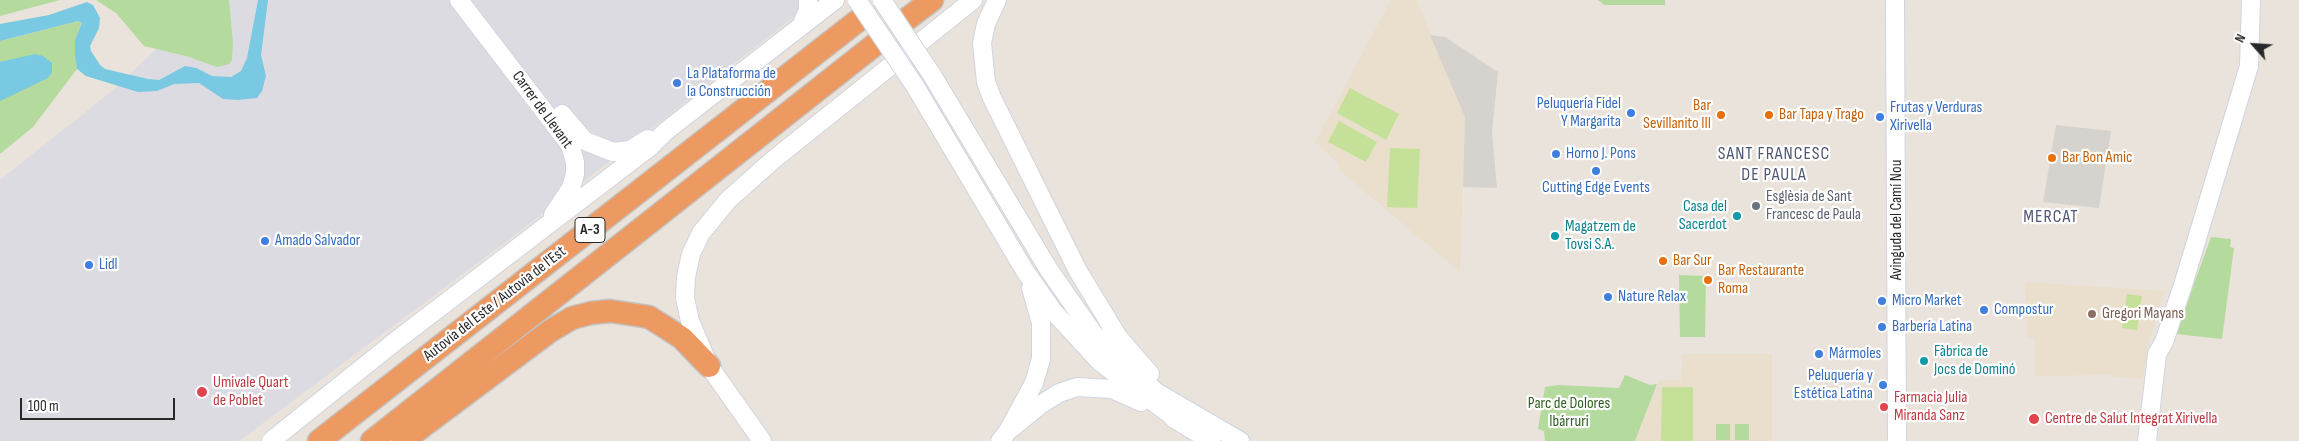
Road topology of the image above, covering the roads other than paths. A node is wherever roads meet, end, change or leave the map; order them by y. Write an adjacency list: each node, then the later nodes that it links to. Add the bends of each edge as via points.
1 (459, 0): 16 (street, Carrer de Llevant, via 562,133 573,152 571,188)
2 (474, 0): 15 (street, Carrer de Llevant, via 585,141 613,152 630,150)
3 (808, 0): 13 (street, via 808,10)
4 (835, 0): 13 (street)
5 (882, 0): 19 (street, bridge, via 932,75 1049,270 1089,327 1118,358)
6 (932, 0): 12 (highway)
7 (973, 0): 18 (street, via 773,160 710,218 691,254 685,298 690,321)
8 (997, 0): 19 (street, via 982,43 985,75 992,98 1100,309 1118,337)
9 (1896, 0): 28 (street, Avinguda del Camí Nou)
10 (2251, 0): 29 (street, via 2249,66 2183,285 2157,354)
11 (858, 10): 17 (street, bridge, via 915,86); 22 (highway, Autovía del Este / Autovia de l'Est / A-3)
12 (907, 20)
13 (801, 26): 15 (street)
14 (876, 43): 23 (highway, Autovía del Este / Autovia de l'Est / A-3)
15 (666, 131): 16 (street, via 622,169)
16 (543, 228): 21 (street)
17 (1025, 271): 19 (street, via 1053,311 1100,362); 20 (street, via 1041,323 1042,350 1034,383)
18 (709, 366): 24 (highway, via 682,338 649,317 610,311 591,313 572,318 550,331); 25 (street)
19 (1185, 417): 20 (street, via 1112,389 1077,387 1059,392); 26 (street); 27 (street)
20 (1004, 436)
21 (271, 441)
22 (320, 441)
23 (372, 441)
24 (403, 441)
25 (762, 441)
26 (1211, 441)
27 (1240, 441)
28 (1897, 441)
29 (2147, 441)

